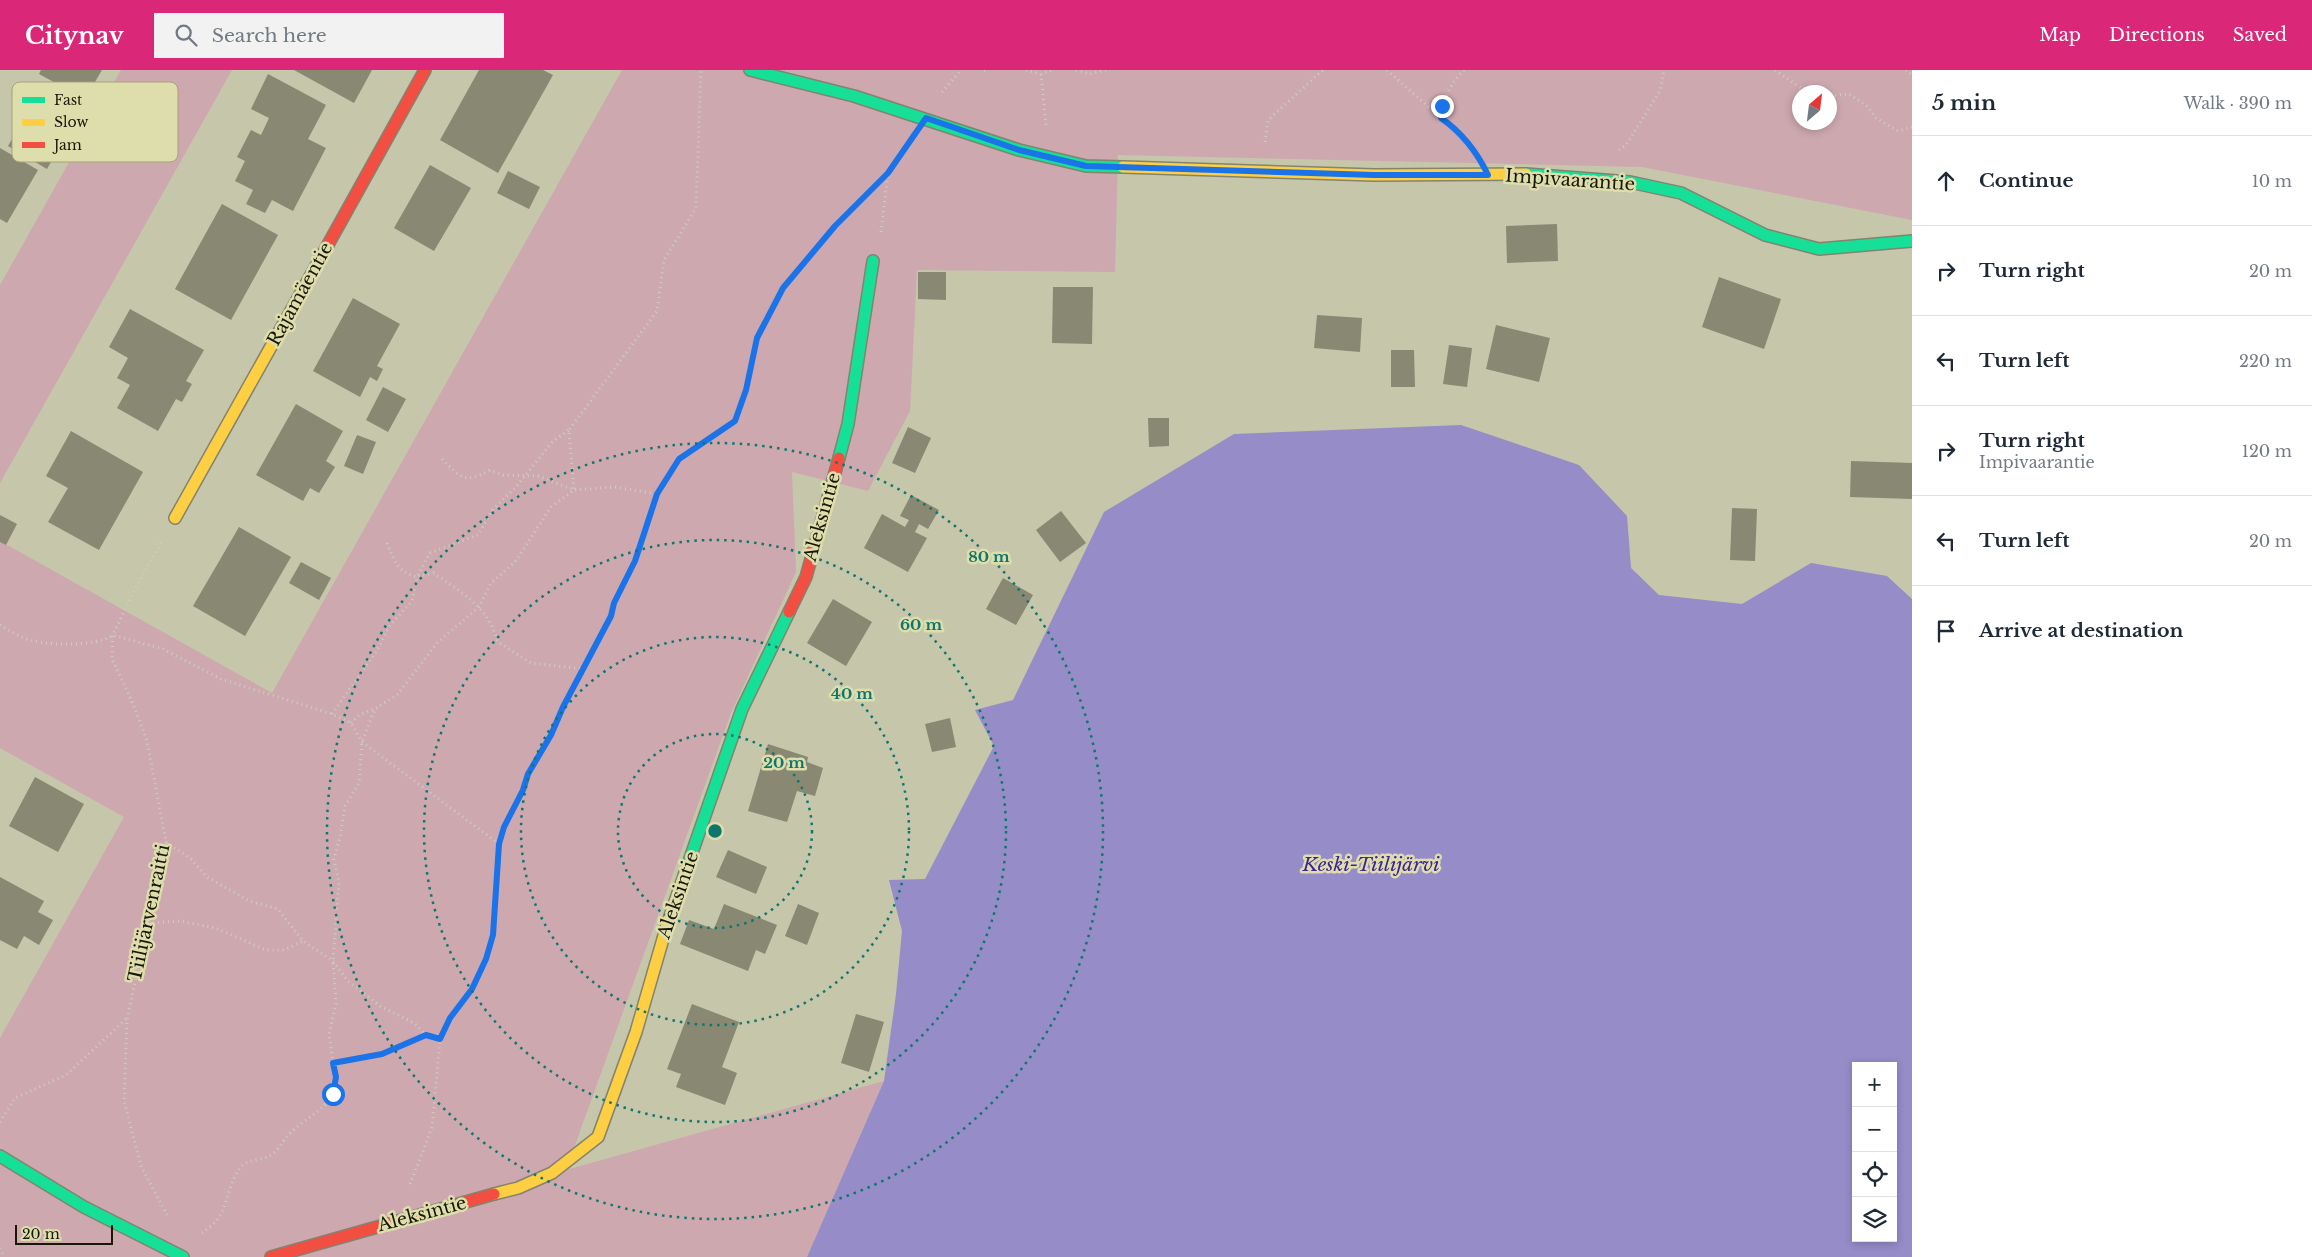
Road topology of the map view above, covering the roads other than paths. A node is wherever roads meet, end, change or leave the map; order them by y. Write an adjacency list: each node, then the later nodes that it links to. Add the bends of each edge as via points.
1 (425, 70): 5 (street, Rajamäentie)
2 (750, 70): 3 (street, Impivaarantie, via 854,96 1019,150 1086,166 1374,175 1532,174 1586,178 1630,182 1682,193 1765,235 1819,249)
3 (1912, 241)
4 (873, 261): 8 (street, Aleksintie, via 848,424 806,577 742,709 667,925 636,1032 598,1137 552,1173 518,1188)
5 (175, 518)
6 (0, 1156): 7 (street, via 84,1208)
7 (183, 1257)
8 (271, 1257)

